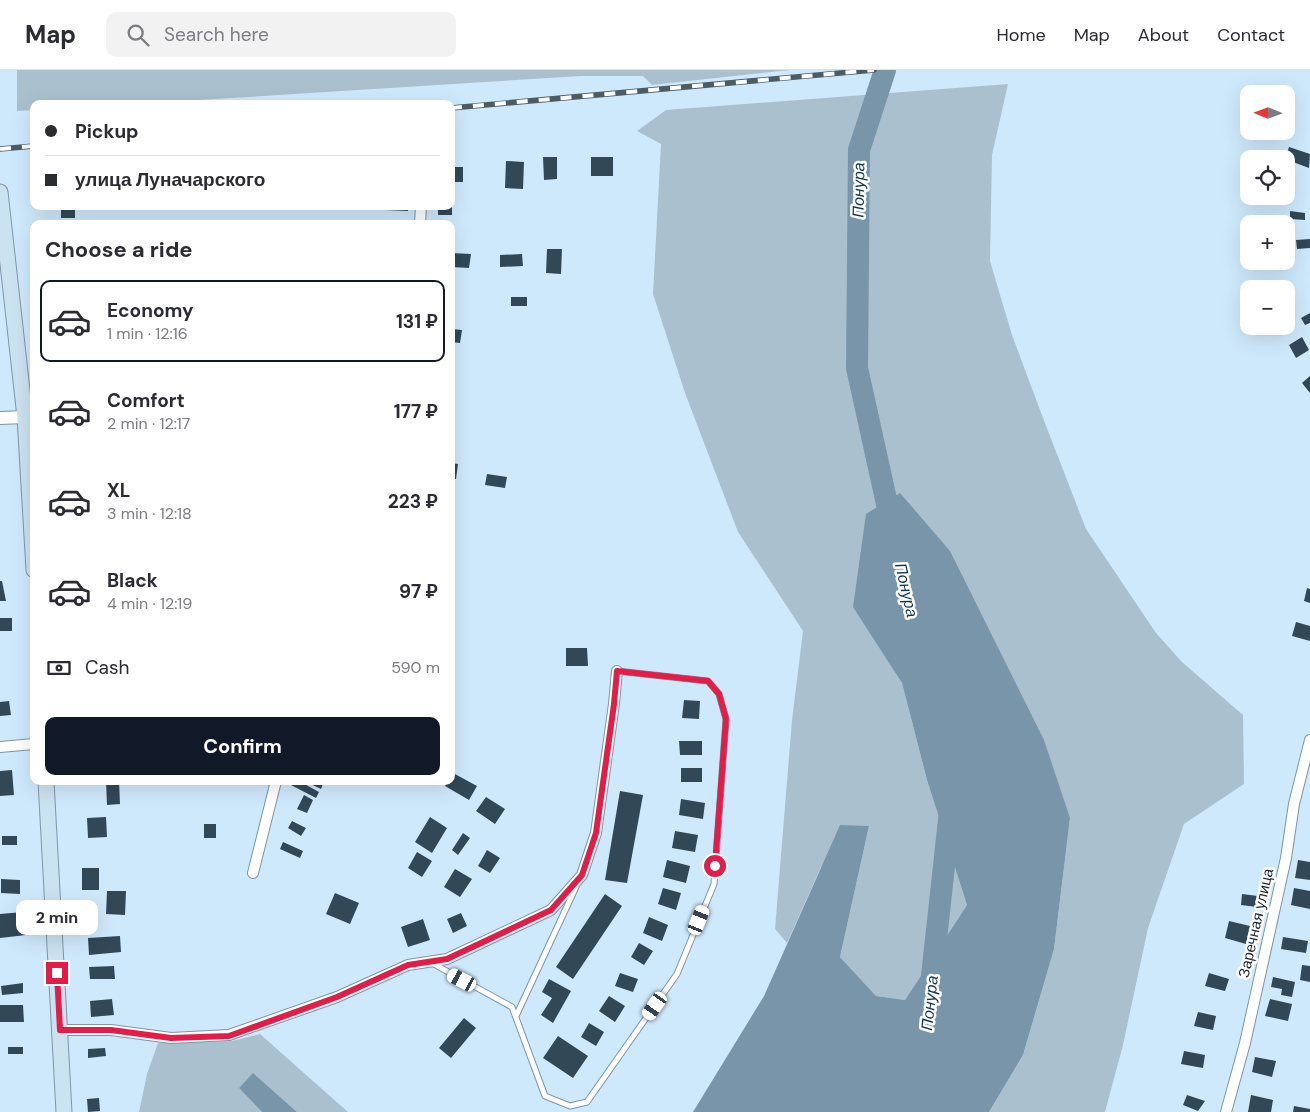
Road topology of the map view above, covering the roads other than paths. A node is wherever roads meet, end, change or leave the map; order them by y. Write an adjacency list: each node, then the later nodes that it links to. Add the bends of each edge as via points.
1 (0, 192): 2 (main road)
2 (29, 416): 3 (street); 4 (main road)
3 (0, 418)
4 (30, 447)
5 (617, 671): 12 (street, via 596,833); 14 (lane, via 708,681 719,694 726,719 714,884 677,974 588,1102 570,1106 545,1096)
6 (1310, 740): 17 (street, Заречная улица, via 1245,1043)
7 (30, 744): 8 (street)
8 (0, 747)
9 (46, 785): 15 (main road)
10 (275, 785): 11 (street)
11 (253, 873)
12 (582, 875): 13 (street, via 551,910 447,959); 14 (lane)
13 (429, 962): 14 (lane, via 512,1007); 15 (street, via 408,965 337,997 229,1036 171,1038 111,1030)
14 (516, 1016)
15 (60, 1030): 16 (main road)
16 (64, 1112)
17 (1226, 1112)

